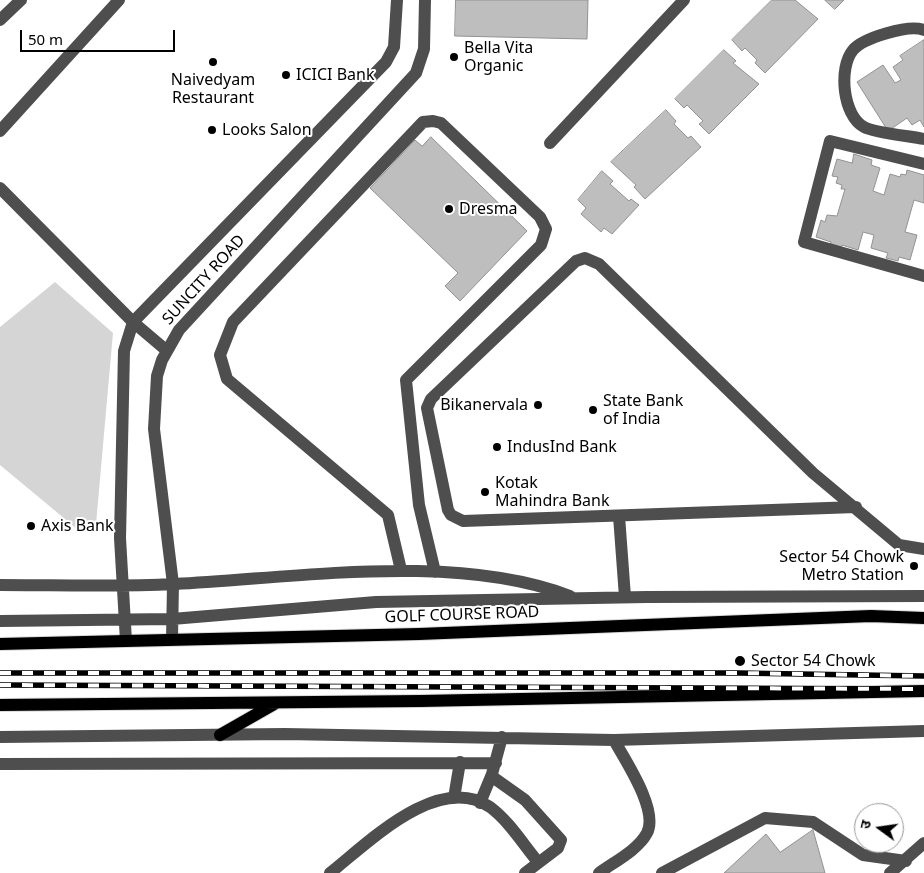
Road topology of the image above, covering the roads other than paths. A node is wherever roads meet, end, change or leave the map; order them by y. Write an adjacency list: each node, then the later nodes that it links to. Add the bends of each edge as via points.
1 (21, 0): 6 (street)
2 (119, 0): 8 (street)
3 (397, 0): 14 (street, SUNCITY ROAD, via 394,47 386,62)
4 (425, 0): 15 (street, SUNCITY ROAD, via 424,49 416,73 178,330)
5 (684, 0): 10 (street)
6 (0, 20)
7 (924, 30): 9 (street, via 906,28 853,49 848,57 844,84 851,114 864,127)
8 (0, 131)
9 (924, 139)
10 (550, 143)
11 (924, 164): 13 (street, via 830,141 804,242)
12 (0, 188): 14 (street)
13 (924, 276)
14 (133, 322): 15 (street); 21 (street, SUNCITY ROAD, via 124,351 120,538)
15 (166, 350): 22 (street, SUNCITY ROAD, via 157,376 154,429)
16 (856, 507): 17 (street); 17 (street, via 802,463 600,264 585,258 576,261 431,399 427,408 448,510 456,519); 18 (street, via 899,546)
17 (620, 516): 25 (street)
18 (924, 549)
19 (401, 570): 20 (street); 20 (street, via 388,514 227,379 220,355 233,322 424,122 433,120 441,123 540,217 546,229 541,245 406,380 419,505); 22 (street)
20 (435, 572): 26 (street, via 542,585)
21 (123, 584): 22 (street); 23 (street); 30 (street, SUNCITY ROAD)
22 (173, 584): 28 (street, SUNCITY ROAD)
23 (0, 585)
24 (924, 596): 25 (street)
25 (625, 598): 26 (street)
26 (577, 599): 28 (street, via 376,602)
27 (924, 618): 31 (main road, GOLF COURSE ROAD, via 871,616 419,634)
28 (172, 619): 30 (street); 31 (street, SUNCITY ROAD)
29 (0, 621): 30 (street)
30 (126, 621): 32 (street, SUNCITY ROAD)
31 (172, 639): 32 (main road, GOLF COURSE ROAD)
32 (126, 641): 33 (main road, GOLF COURSE ROAD)
33 (0, 644)
34 (924, 691): 35 (main road)
35 (279, 702): 36 (main road); 38 (main road)
36 (0, 705)
37 (924, 731): 41 (street)
38 (220, 735): 39 (street); 40 (street)
39 (0, 737)
40 (502, 737): 41 (street); 44 (street)
41 (614, 740): 52 (street, via 647,805 649,824 647,833 637,844)
42 (460, 762): 43 (street); 44 (street); 45 (street)
43 (0, 764)
44 (494, 769): 46 (street); 49 (street, via 496,780 518,794 560,840 558,848)
45 (454, 798): 46 (street); 50 (street, via 418,808 403,816)
46 (480, 803): 49 (street, via 506,822)
47 (924, 843): 48 (street)
48 (906, 861): 53 (street, via 863,855 813,822 765,818); 54 (street)
49 (538, 862): 51 (street)
50 (330, 873)
51 (525, 873)
52 (599, 873)
53 (662, 873)
54 (890, 873)

